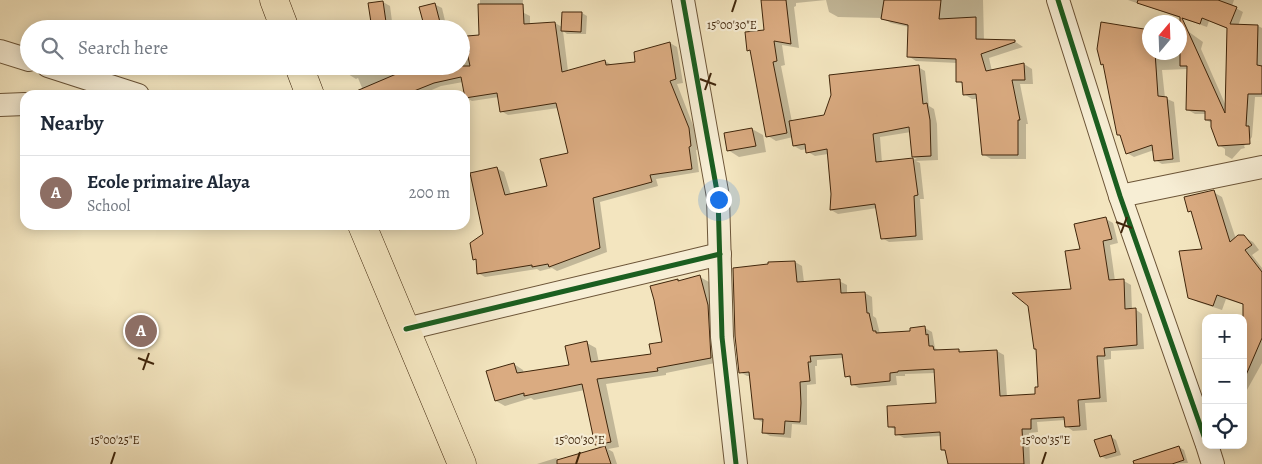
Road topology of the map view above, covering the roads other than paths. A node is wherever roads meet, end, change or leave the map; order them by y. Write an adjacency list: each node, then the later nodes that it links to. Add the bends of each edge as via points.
1 (274, 0): 4 (main road)
2 (682, 0): 16 (street, via 718,197)
3 (1058, 0): 14 (street)
4 (282, 20)
5 (0, 51): 6 (street)
6 (20, 57)
7 (76, 75): 9 (street)
8 (302, 75): 10 (main road)
9 (122, 90)
10 (308, 90)
11 (20, 104): 12 (street)
12 (0, 106)
13 (1262, 167): 14 (street)
14 (1120, 196): 18 (street)
15 (364, 230): 17 (main road)
16 (720, 254): 17 (street); 21 (street, via 722,337)
17 (406, 329): 20 (main road)
18 (1202, 432)
19 (1208, 449): 22 (street)
20 (462, 464)
21 (736, 464)
22 (1213, 464)

